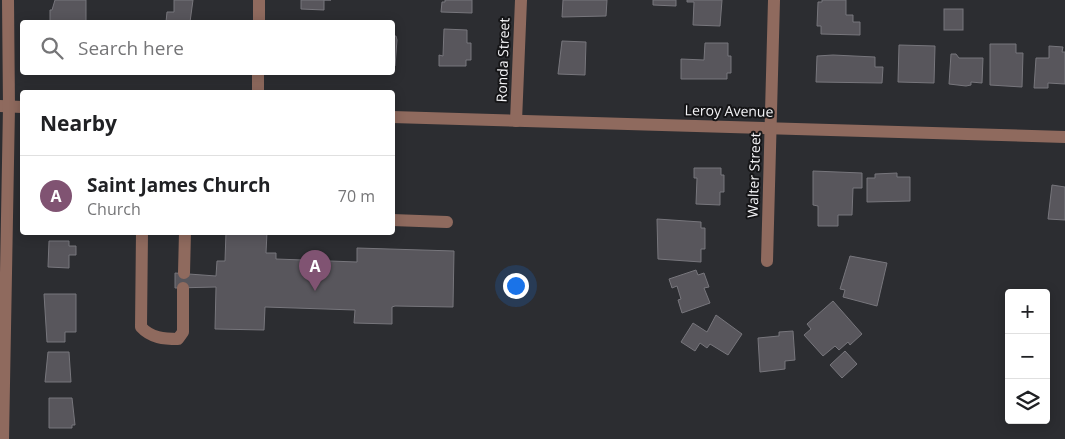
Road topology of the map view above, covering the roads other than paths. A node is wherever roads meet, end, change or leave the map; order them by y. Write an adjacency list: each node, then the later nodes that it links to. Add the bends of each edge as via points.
1 (8, 0): 8 (street)
2 (260, 0): 5 (street)
3 (521, 0): 11 (street, Ronda Street)
4 (774, 0): 12 (street, Walter Street)
5 (259, 20)
6 (258, 75): 7 (street)
7 (258, 90)
8 (5, 106): 9 (street); 21 (street)
9 (20, 107)
10 (395, 118): 11 (street, Leroy Avenue)
11 (516, 121): 12 (street, Leroy Avenue)
12 (771, 127): 13 (street, Leroy Avenue); 18 (street, Walter Street)
13 (1065, 137)
14 (395, 220): 15 (street)
15 (447, 222)
16 (142, 235): 20 (street, via 141,327 147,334 178,339 182,332)
17 (185, 235): 19 (street)
18 (767, 261)
19 (184, 273)
20 (183, 288)
21 (2, 349): 22 (street)
22 (3, 439)

